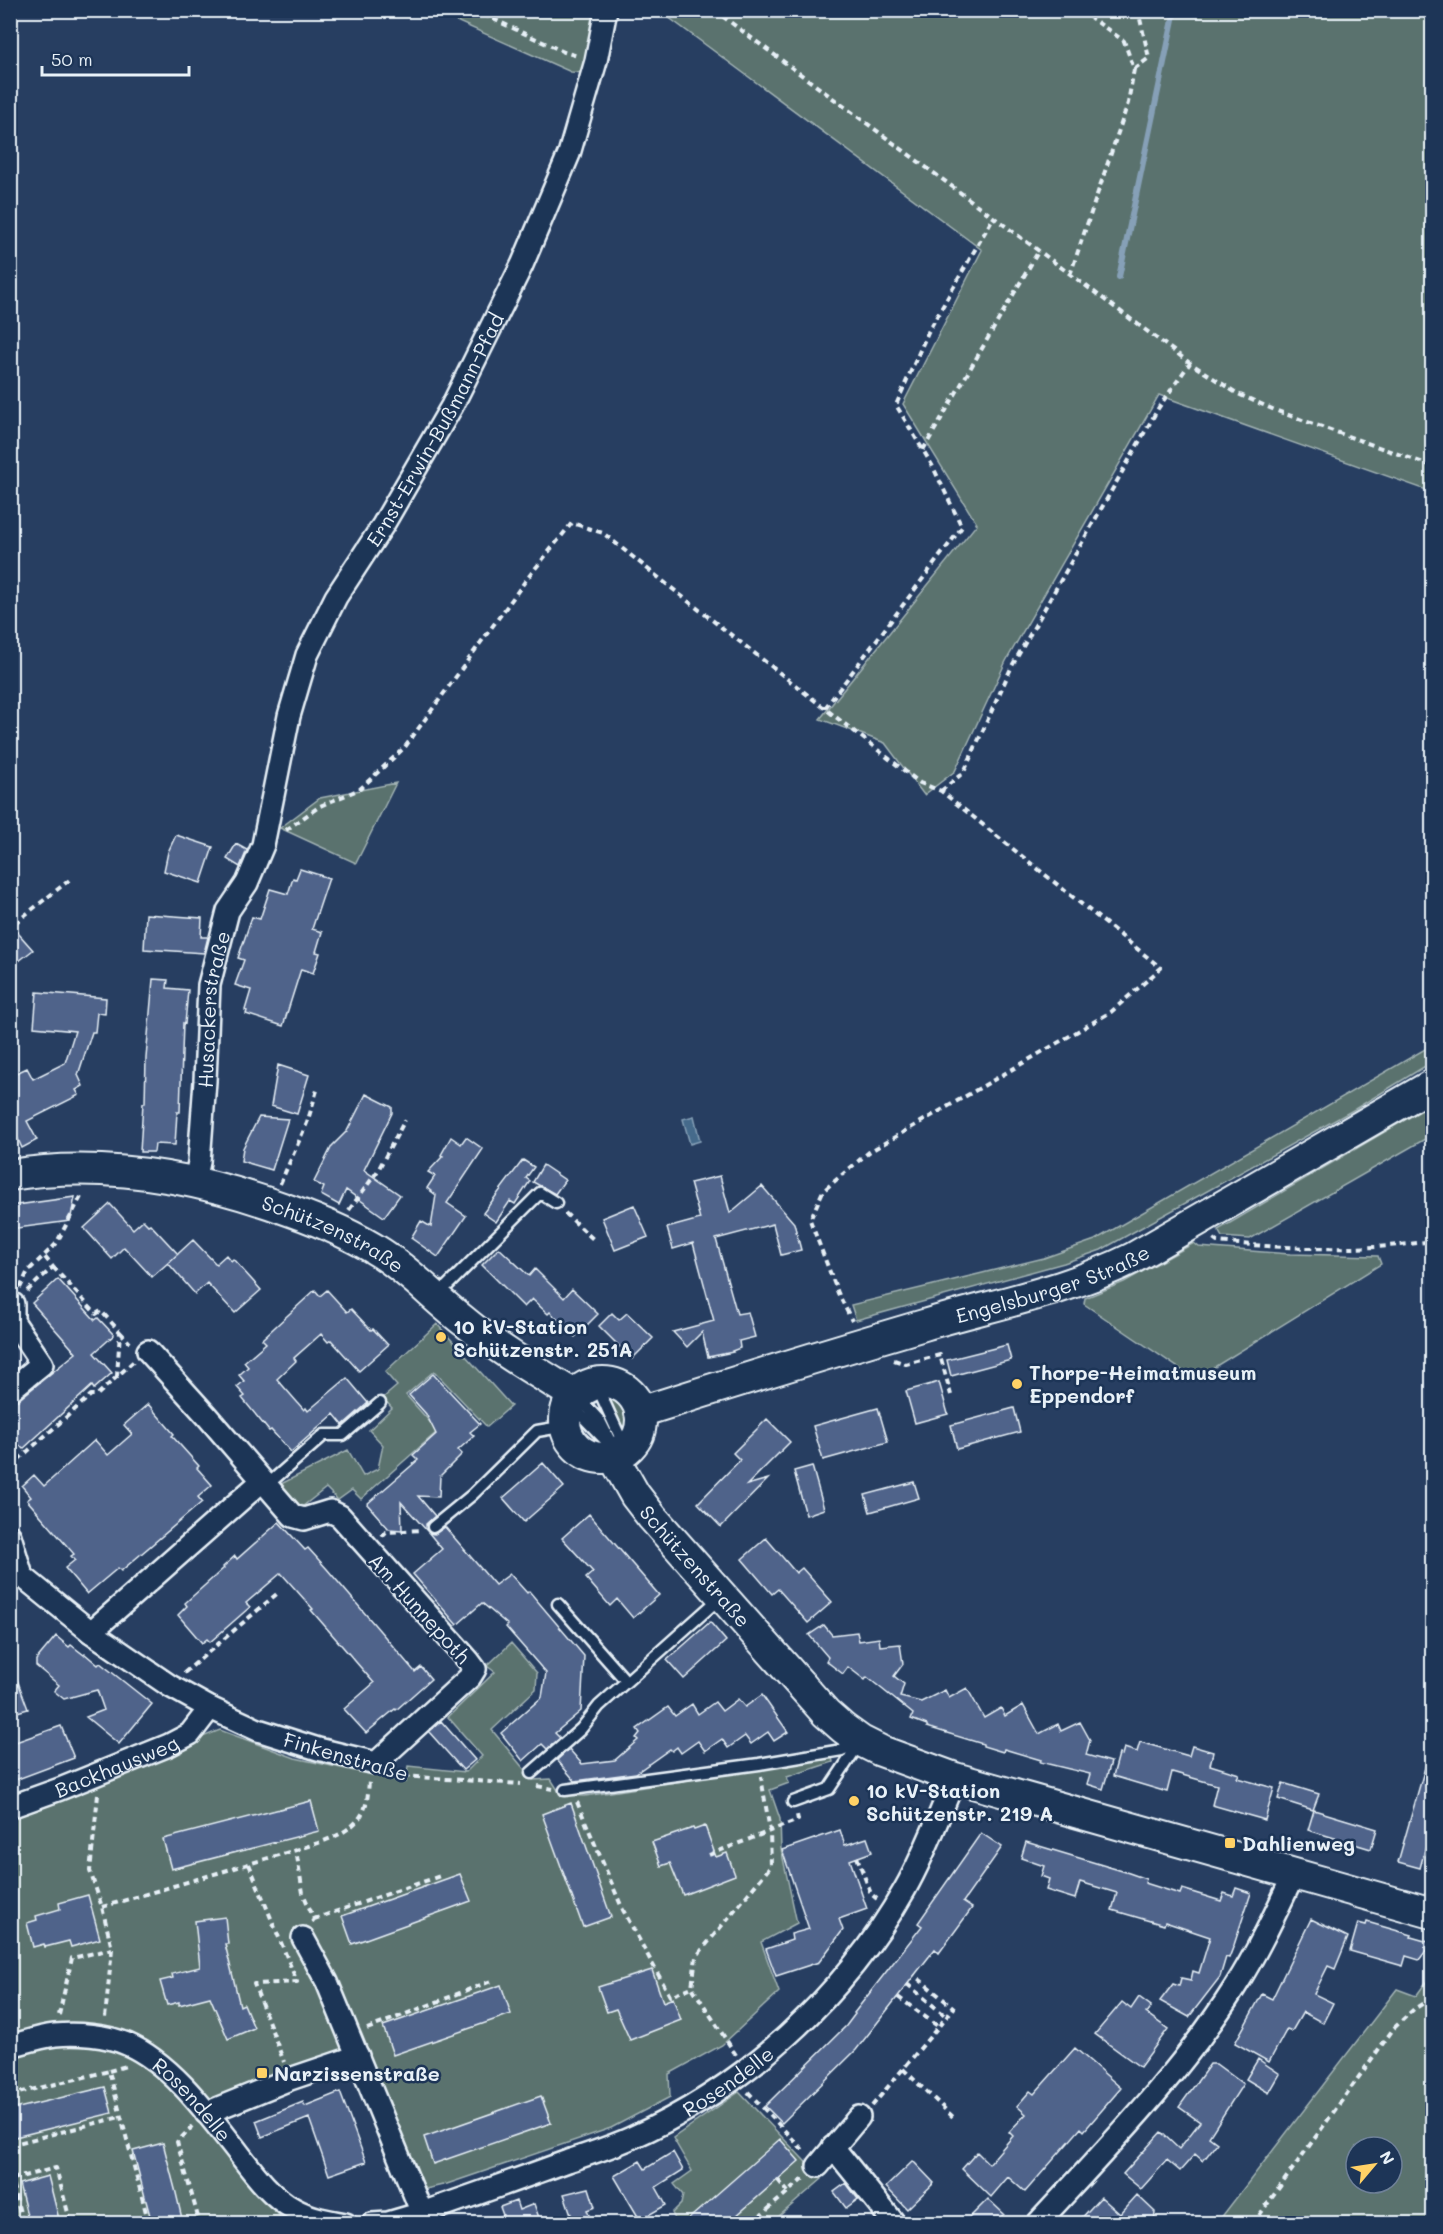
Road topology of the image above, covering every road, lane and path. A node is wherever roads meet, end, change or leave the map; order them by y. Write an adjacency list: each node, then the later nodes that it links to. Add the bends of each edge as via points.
1 (474, 10): 6 (path, via 564,52)
2 (606, 10): 6 (street, Ernst-Erwin-Bußmann-Pfad)
3 (714, 10): 8 (path)
4 (1080, 10): 7 (path, via 1124,41)
5 (1138, 10): 7 (path, via 1149,58)
6 (596, 62): 16 (street, Ernst-Erwin-Bußmann-Pfad, via 569,154 512,286 452,406 336,597 307,655 289,716)
7 (1134, 69): 10 (path, via 1128,103)
8 (993, 218): 9 (path); 12 (path, via 928,332 896,405)
9 (1038, 252): 10 (path); 12 (path)
10 (1070, 275): 11 (path)
11 (1190, 363): 13 (path, via 1238,394 1277,411); 15 (path, via 1159,407 1012,666 964,772)
12 (923, 450): 14 (path, via 962,526)
13 (1432, 466)
14 (825, 708): 15 (path, via 921,783); 16 (path, via 603,533 572,524 525,580 405,747 360,789 320,806)
15 (941, 791): 35 (path, via 1161,968 1111,1012 869,1152 823,1191 810,1220)
16 (262, 845): 24 (street, Husackerstraße, via 247,883 228,911 209,985)
17 (72, 878): 18 (path)
18 (15, 922)
19 (1432, 1085): 27 (street, Engelsburger Straße)
20 (318, 1087): 26 (path)
21 (405, 1120): 28 (path, via 377,1172)
22 (91, 1170): 23 (street, Schützenstraße); 24 (street, Schützenstraße); 31 (path, via 56,1244)
23 (10, 1174)
24 (195, 1182): 26 (street, Schützenstraße)
25 (556, 1203): 29 (path); 33 (lane, via 540,1193)
26 (272, 1204): 28 (street, Schützenstraße)
27 (1194, 1223): 30 (path, via 1217,1242 1267,1247 1339,1250); 35 (street, Engelsburger Straße, via 1133,1258 1069,1285)
28 (338, 1229): 33 (street, Schützenstraße, via 398,1265)
29 (593, 1239)
30 (1432, 1241)
31 (44, 1256): 32 (path); 34 (path, via 28,1271)
32 (53, 1268): 34 (path); 38 (path, via 96,1314 100,1311 120,1332)
33 (436, 1297): 41 (street, Schützenstraße, via 508,1354)
34 (12, 1304): 39 (street, via 13,1321 42,1364)
35 (863, 1344): 43 (street, Engelsburger Straße)
36 (148, 1351): 38 (path); 47 (street, Am Hunnepoth)
37 (892, 1359): 40 (path, via 906,1364 940,1355)
38 (117, 1377): 46 (path)
39 (10, 1390)
40 (951, 1395)
41 (579, 1398): 43 (street, via 582,1388 605,1382 627,1391); 44 (street, via 566,1410); 45 (lane, Schützenstraße, via 600,1421); 45 (lane, via 600,1394 621,1439)
42 (380, 1403): 47 (lane, via 343,1435 324,1435)
43 (640, 1412): 45 (street, via 638,1434 632,1444 623,1452)
44 (566, 1426): 45 (street, via 577,1448 588,1455 600,1458); 48 (lane, via 537,1431)
45 (612, 1450): 53 (street, Schützenstraße, via 623,1477 652,1517)
46 (10, 1467)
47 (264, 1484): 50 (street, Am Hunnepoth, via 293,1516 304,1519 330,1511 340,1516); 55 (street)
48 (433, 1527): 50 (path, via 386,1532)
49 (10, 1536): 51 (street, Finkenstraße)
50 (367, 1548): 60 (street, Am Hunnepoth, via 475,1670)
51 (16, 1580): 55 (street, Finkenstraße)
52 (279, 1592): 57 (path)
53 (722, 1595): 56 (lane); 59 (street, Schützenstraße, via 826,1713)
54 (558, 1604): 56 (lane)
55 (91, 1632): 57 (street, Finkenstraße)
56 (626, 1681): 63 (lane, via 581,1729)
57 (170, 1686): 58 (street, Finkenstraße)
58 (210, 1708): 60 (street, Finkenstraße, via 292,1742); 62 (street, Backhausweg, via 189,1734)
59 (861, 1741): 61 (lane, via 842,1750); 64 (street, Schützenstraße); 66 (lane, via 829,1789)
60 (376, 1763): 65 (path, Finkenstraße, via 403,1776); 69 (path, via 363,1813 329,1840)
61 (759, 1764): 65 (lane); 68 (path)
62 (100, 1773): 67 (street, Backhausweg); 75 (path, via 90,1871)
63 (531, 1773)
64 (955, 1778): 73 (street, Schützenstraße); 76 (street, Rosendelle, via 920,1861)
65 (568, 1790): 84 (path, via 623,1910 670,1996)
66 (794, 1802): 68 (path, via 798,1820)
67 (10, 1807)
68 (770, 1831): 70 (path); 84 (path, via 771,1866 696,1957)
69 (296, 1850): 72 (path); 78 (path, via 303,1893)
70 (709, 1856)
71 (857, 1857): 76 (path, via 871,1894)
72 (249, 1864): 75 (path); 96 (path, via 297,1982 254,1984)
73 (1294, 1874): 77 (street, Schützenstraße); 118 (street, via 1236,1986 1182,2062)
74 (443, 1875): 78 (path)
75 (102, 1907): 80 (path)
76 (892, 1911): 95 (street, Rosendelle, via 831,1992)
77 (1432, 1913)
78 (314, 1919): 79 (path)
79 (303, 1938): 90 (street, via 327,1982)
80 (112, 1948): 89 (path, via 72,1958); 91 (path)
81 (914, 1975): 87 (path, via 954,2008)
82 (491, 1981): 90 (path)
83 (907, 1984): 87 (path)
84 (692, 1987): 95 (path)
85 (898, 1996): 88 (path)
86 (1432, 1998): 119 (path, via 1394,2028)
87 (947, 2017): 88 (path)
88 (939, 2027): 94 (path)
89 (55, 2035): 91 (street, Rosendelle); 92 (street, Rosendelle)
90 (349, 2036): 93 (street)
91 (104, 2038): 98 (street, Rosendelle, via 126,2043 151,2058)
92 (10, 2046)
93 (358, 2056): 96 (street); 108 (street)
94 (903, 2069): 100 (path); 101 (path)
95 (740, 2074): 104 (path); 108 (street, Rosendelle, via 685,2111 631,2138)
96 (290, 2079): 98 (street)
97 (10, 2095): 99 (path, via 109,2071)
98 (206, 2113): 109 (street, Rosendelle); 113 (path, via 177,2142)
99 (121, 2117): 102 (path); 112 (path)
100 (859, 2117): 103 (street)
101 (953, 2117)
102 (10, 2145)
103 (833, 2147): 104 (street); 117 (street)
104 (818, 2166): 107 (path)
105 (11, 2177): 110 (path); 111 (path, via 56,2168)
106 (778, 2180): 107 (path)
107 (788, 2192): 116 (path)
108 (422, 2213): 115 (street, Rosendelle, via 388,2223)
109 (288, 2216): 114 (street, Rosendelle)
110 (24, 2223)
111 (71, 2223)
112 (149, 2223)
113 (200, 2223)
114 (346, 2223)
115 (372, 2223)
116 (751, 2223)
117 (894, 2223)
118 (1037, 2223)
119 (1253, 2223)

